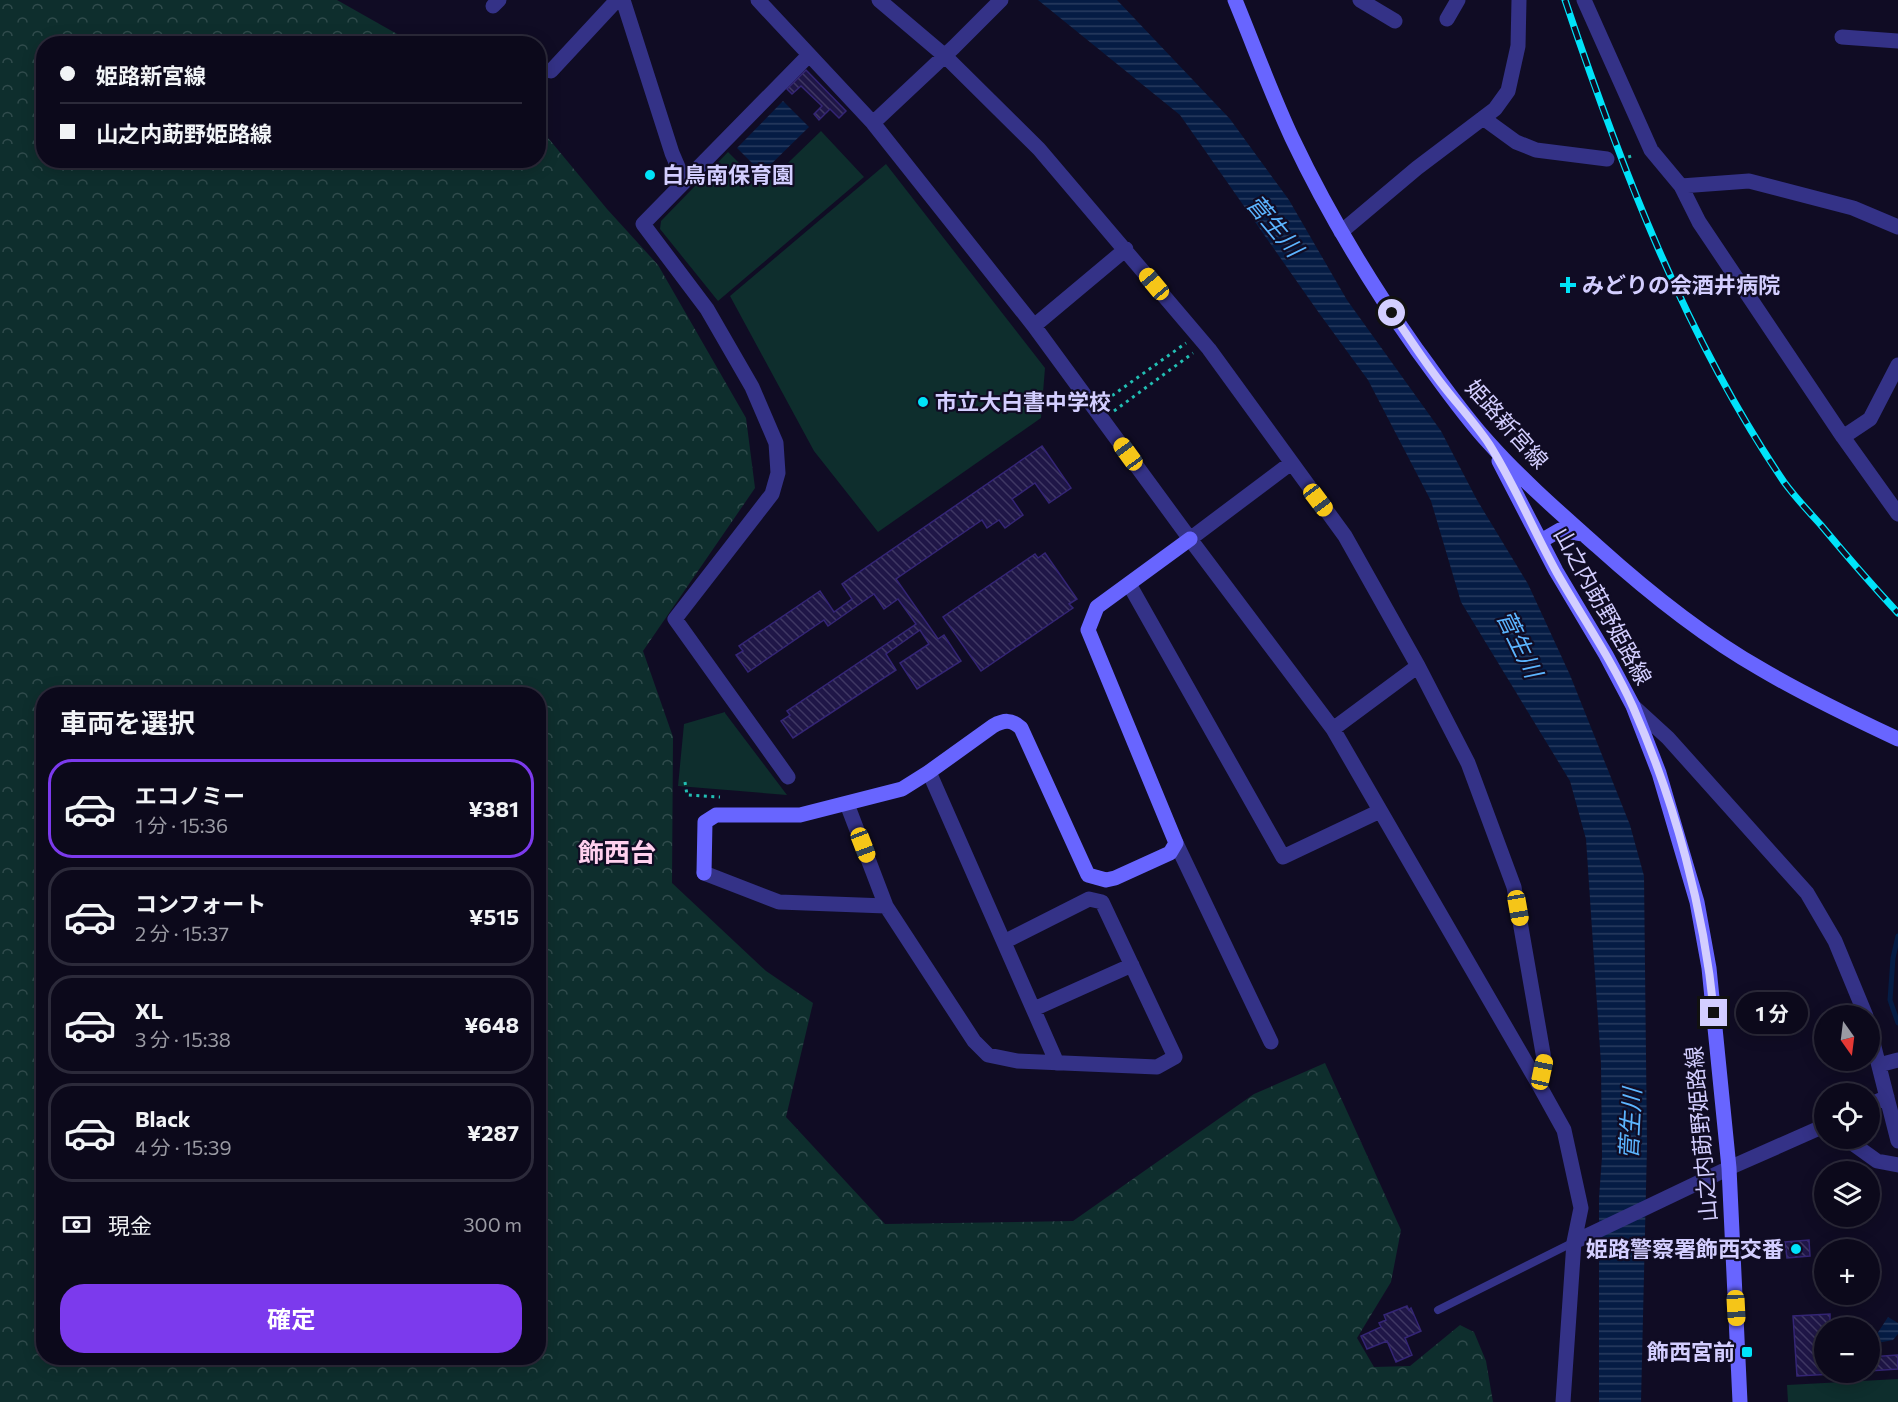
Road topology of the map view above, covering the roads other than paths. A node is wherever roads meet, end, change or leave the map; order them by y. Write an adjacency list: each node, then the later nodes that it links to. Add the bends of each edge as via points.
1 (617, 0): 17 (street)
2 (623, 0): 21 (street)
3 (758, 0): 16 (street)
4 (879, 0): 15 (street)
5 (1001, 0): 15 (street)
6 (1235, 0): 24 (main road, 姫路新宮線, via 1291,137)
7 (1360, 0): 12 (street)
8 (1458, 0): 11 (street)
9 (1519, 0): 18 (street, via 1518,46 1508,91)
10 (1584, 0): 22 (street, via 1651,150)
11 (1447, 19)
12 (1395, 21)
13 (1842, 37): 14 (street)
14 (1898, 41)
15 (950, 51): 19 (street); 25 (street)
16 (809, 55): 19 (street); 21 (street)
17 (551, 71)
18 (1483, 118): 20 (street, via 1516,142 1536,150); 24 (street)
19 (873, 123): 26 (street)
20 (1607, 159)
21 (684, 181): 41 (street, via 643,224 707,309 752,387 776,443 778,472 772,494 675,619)
22 (1681, 186): 23 (street, via 1749,181 1853,208); 28 (street, via 1699,222)
23 (1898, 227)
24 (1341, 231): 29 (main road, 姫路新宮線, via 1440,382)
25 (1126, 249): 26 (street); 30 (street, via 1201,340)
26 (1034, 326): 33 (street)
27 (1898, 364): 28 (street, via 1870,418)
28 (1843, 437): 31 (street)
29 (1488, 442): 32 (main road, 姫路新宮線); 34 (main road, 山之内莇野姫路線)
30 (1291, 463): 33 (street); 36 (street, via 1345,536)
31 (1898, 514)
32 (1583, 534): 34 (main road, via 1560,530); 39 (main road, 姫路新宮線, via 1679,615 1759,668)
33 (1190, 539): 35 (main road); 38 (street)
34 (1541, 541): 37 (main road, 山之内莇野姫路線)
35 (1129, 584): 43 (street, via 1283,856); 44 (main road, via 1097,607 1088,630)
36 (1418, 666): 38 (street); 56 (street, via 1468,763 1514,887 1544,1059)
37 (1633, 706): 49 (street, via 1668,738 1807,893 1835,941); 63 (main road, 山之内莇野姫路線, via 1659,773 1697,902 1710,969)
38 (1333, 729): 43 (street)
39 (1898, 739)
40 (929, 772): 42 (main road, via 902,789); 44 (main road, via 993,726 1003,721 1014,722 1021,728 1088,874 1106,880 1115,878 1170,853); 47 (street)
41 (788, 777)
42 (847, 804): 45 (main road, via 800,815 716,815 705,822); 46 (street)
43 (1380, 811): 56 (street)
44 (1176, 843): 51 (street)
45 (704, 873): 46 (street, via 779,902)
46 (886, 906): 53 (street, via 974,1041 988,1055)
47 (1004, 942): 48 (street, via 1089,899 1102,902); 50 (street)
48 (1132, 965): 50 (street); 53 (street, via 1175,1057 1157,1067)
49 (1861, 1005)
50 (1034, 1009): 53 (street)
51 (1271, 1042)
52 (1898, 1060): 54 (street)
53 (1058, 1063)
54 (1880, 1065)
55 (1880, 1069): 57 (street)
56 (1539, 1085): 64 (street, via 1564,1130 1581,1208)
57 (1887, 1097): 58 (street); 60 (street)
58 (1880, 1100)
59 (1814, 1130): 63 (street)
60 (1898, 1141)
61 (1860, 1149): 62 (street, via 1877,1161)
62 (1898, 1165)
63 (1724, 1171): 64 (street); 67 (main road, 山之内莇野姫路線)
64 (1581, 1240): 65 (lane); 66 (street)
65 (1438, 1310)
66 (1563, 1402)
67 (1740, 1402)

